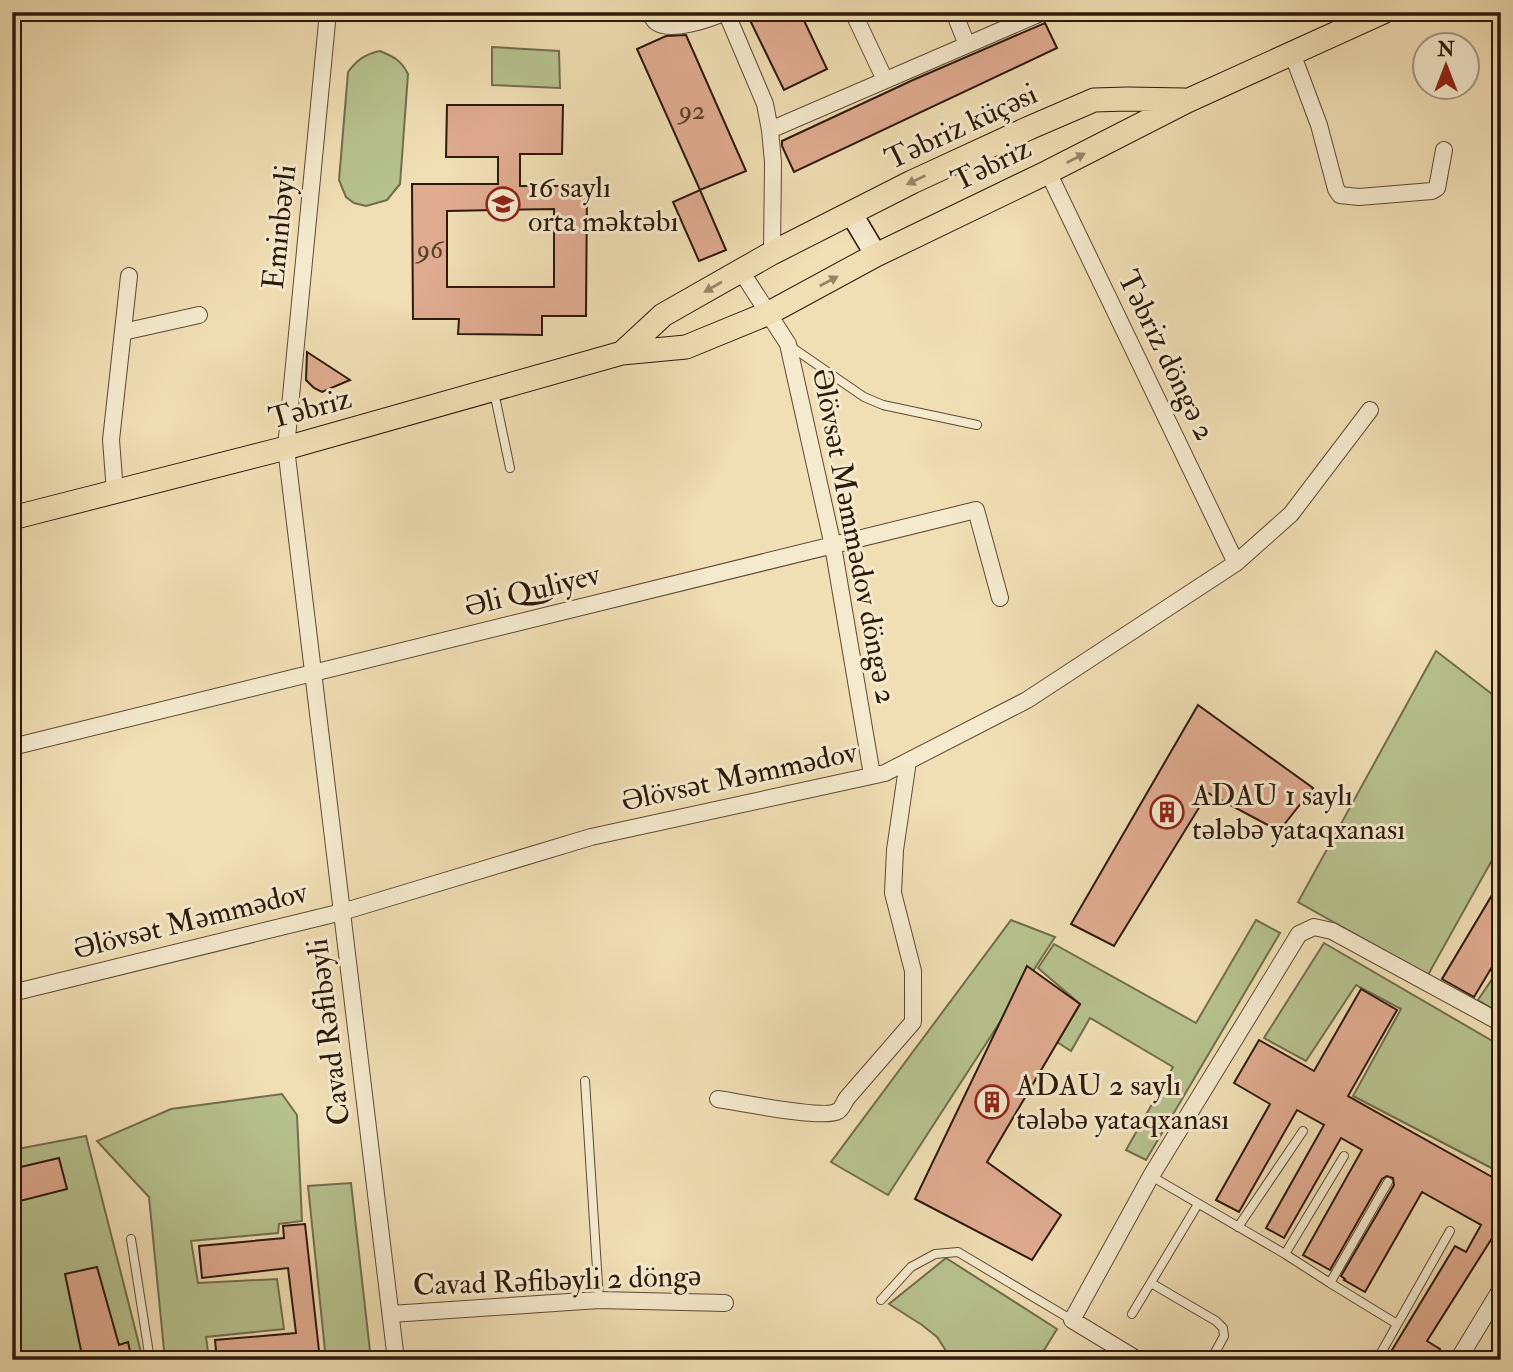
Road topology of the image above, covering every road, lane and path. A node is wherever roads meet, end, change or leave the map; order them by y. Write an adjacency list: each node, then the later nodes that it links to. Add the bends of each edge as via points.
1 (328, 12): 28 (street, Eminbəyli)
2 (650, 12): 3 (street, via 659,24 678,25 706,21)
3 (725, 12): 12 (street, via 765,104)
4 (853, 12): 10 (street)
5 (954, 12): 8 (street)
6 (1043, 12): 8 (street)
7 (1383, 12): 9 (main road, Təbriz)
8 (967, 45): 10 (street)
9 (1292, 53): 11 (main road, Təbriz); 13 (street, via 1340,195 1432,191 1437,188)
10 (885, 80): 12 (street)
11 (1187, 101): 14 (main road, Təbriz, one-way to 11); 15 (main road, Təbriz küçəsi, one-way to 15, via 1094,100)
12 (770, 130): 16 (street)
13 (1444, 150)
14 (1048, 172): 17 (main road, Təbriz); 33 (street, Təbriz döngə 2)
15 (851, 213): 16 (main road, Təbriz küçəsi); 17 (main road)
16 (772, 253): 18 (main road, Təbriz)
17 (876, 255): 20 (main road, Təbriz, one-way to 17)
18 (741, 271): 20 (street, Əlövsət Məmmədov döngə 2); 24 (main road, Təbriz, one-way to 24, via 663,315)
19 (129, 276): 22 (street)
20 (769, 313): 23 (street, Əlövsət Məmmədov döngə 2); 24 (main road, Təbriz, via 686,347)
21 (199, 315): 22 (street)
22 (123, 332): 30 (street, via 111,440)
23 (788, 344): 27 (lane, via 864,397); 32 (street, Əlövsət Məmmədov döngə 2)
24 (622, 353): 25 (main road, Təbriz)
25 (494, 389): 28 (main road, Təbriz); 29 (lane)
26 (1370, 410): 33 (street, Əlövsət Məmmədov, via 1291,514)
27 (977, 425)
28 (286, 448): 30 (main road, Təbriz); 35 (street, Cavad Rəfibəyli)
29 (510, 468)
30 (115, 492): 31 (main road, Təbriz)
31 (12, 518)
32 (833, 546): 34 (street, Əli Quliyev, via 976,510); 35 (street, Əli Quliyev); 38 (street, Əlövsət Məmmədov döngə 2)
33 (1236, 563): 37 (street, Əlövsət Məmmədov, via 1027,700)
34 (1000, 598)
35 (313, 672): 36 (street, Əli Quliyev); 39 (street, Cavad Rəfibəyli)
36 (12, 747)
37 (908, 761): 38 (street, Əlövsət Məmmədov); 43 (street, via 893,893 913,971 913,1022 839,1111 813,1114)
38 (872, 775): 39 (street, Əlövsət Məmmədov, via 591,837)
39 (342, 912): 40 (street, Əlövsət Məmmədov); 59 (street, Cavad Rəfibəyli)
40 (12, 993)
41 (1501, 1023): 46 (street, via 1332,931 1314,927 1299,934)
42 (585, 1081): 56 (lane)
43 (719, 1099)
44 (1303, 1131): 49 (lane)
45 (1343, 1156): 52 (lane)
46 (1151, 1176): 48 (lane); 61 (street)
47 (1388, 1182): 54 (lane)
48 (1198, 1203): 49 (lane); 53 (lane)
49 (1238, 1227): 52 (lane)
50 (1450, 1231): 62 (lane)
51 (131, 1239): 64 (lane)
52 (1285, 1254): 54 (lane)
53 (1151, 1283): 60 (lane); 67 (lane, via 1223,1328)
54 (1330, 1283): 62 (lane)
55 (1501, 1289): 69 (street)
56 (599, 1300): 58 (street, Cavad Rəfibəyli 2 döngə); 59 (street, Cavad Rəfibəyli 2 döngə)
57 (881, 1300): 61 (lane, via 911,1267 935,1254 958,1252)
58 (725, 1303)
59 (391, 1314): 65 (street, Cavad Rəfibəyli)
60 (1132, 1314)
61 (1072, 1320): 63 (street)
62 (1397, 1324): 68 (lane)
63 (1116, 1354): 66 (street)
64 (150, 1360)
65 (396, 1360)
66 (1138, 1360)
67 (1211, 1360)
68 (1377, 1360)
69 (1458, 1360)

